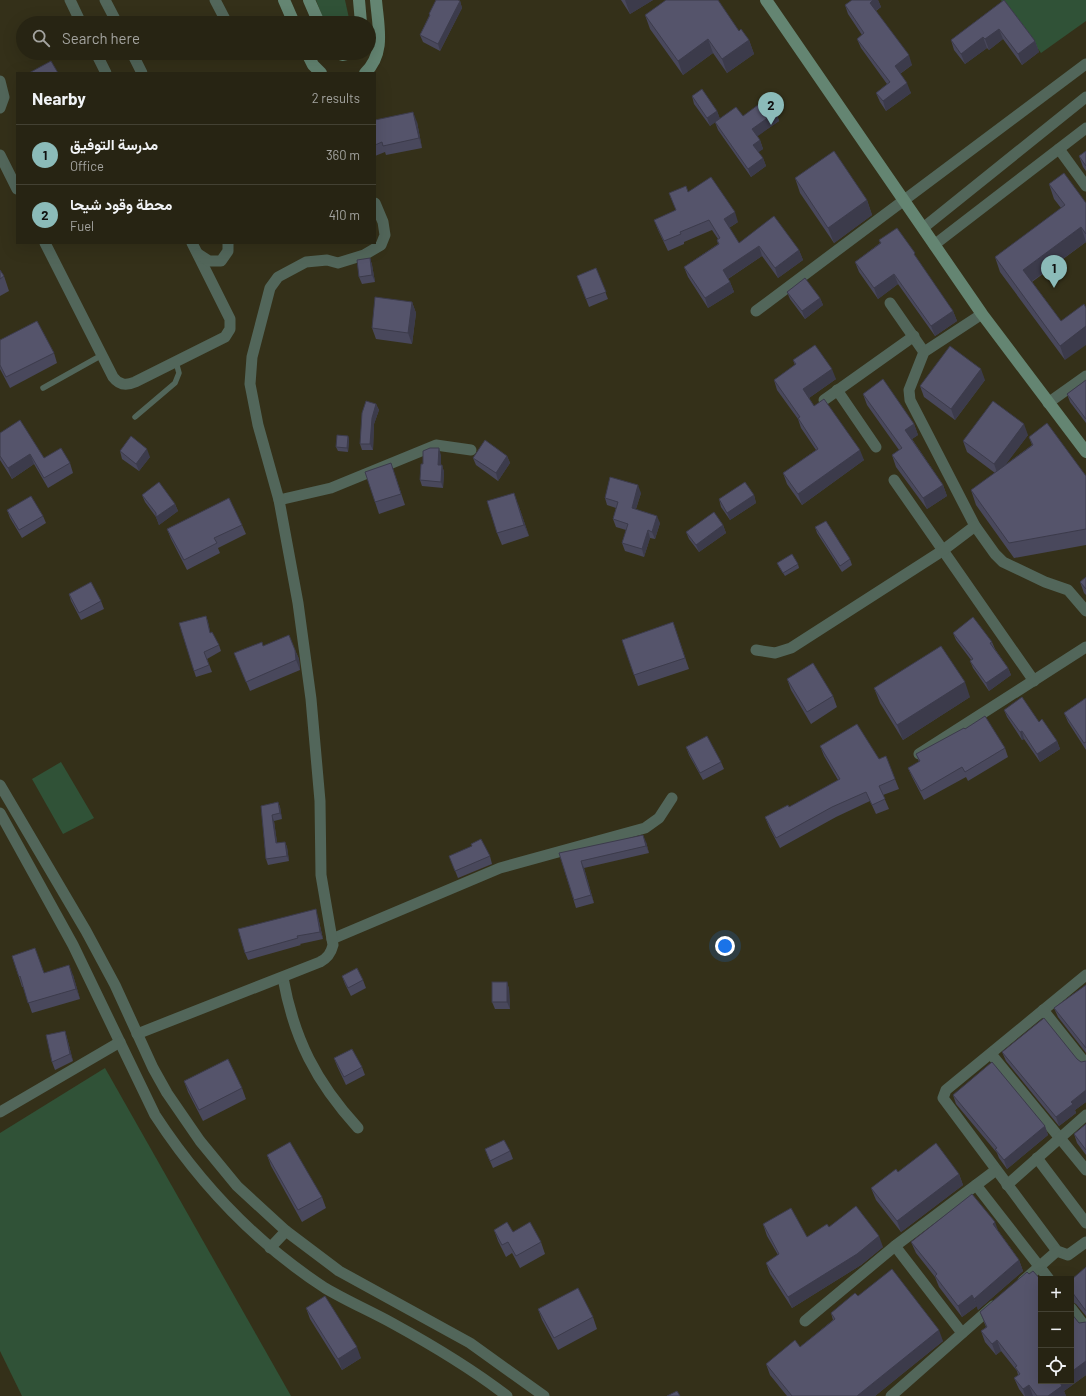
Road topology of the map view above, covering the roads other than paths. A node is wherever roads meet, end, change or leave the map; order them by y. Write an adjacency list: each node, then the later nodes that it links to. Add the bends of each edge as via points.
1 (70, 0): 9 (street)
2 (105, 0): 10 (street)
3 (215, 0): 11 (street)
4 (284, 0): 12 (main road)
5 (309, 0): 13 (main road)
6 (359, 0): 14 (main road)
7 (376, 0): 15 (main road, via 379,52)
8 (766, 0): 33 (main road)
9 (78, 16)
10 (113, 16)
11 (223, 16)
12 (291, 16)
13 (316, 16)
14 (360, 16)
15 (376, 58)
16 (100, 60): 21 (street)
17 (136, 60): 22 (street)
18 (311, 60): 23 (main road)
19 (375, 60): 24 (main road)
20 (1086, 64): 33 (street)
21 (106, 72)
22 (142, 72)
23 (321, 72)
24 (366, 72)
25 (0, 81): 27 (street, via 4,97)
26 (1086, 97): 35 (street)
27 (0, 108)
28 (1086, 128): 29 (street)
29 (1058, 149): 32 (street); 38 (street)
30 (0, 155): 31 (street)
31 (16, 186)
32 (1086, 186)
33 (904, 201): 35 (main road); 43 (street)
34 (376, 205): 59 (street, via 385,235 381,245 364,255 338,263 327,260 306,262 278,277 270,288 252,357 250,384 258,425)
35 (923, 228): 38 (main road)
36 (46, 244): 47 (street)
37 (228, 244): 40 (street, via 228,251)
38 (934, 244): 44 (main road)
39 (194, 247): 40 (street, via 208,261); 41 (street)
40 (221, 261): 41 (street)
41 (212, 283): 48 (street, via 230,319 230,329 225,337)
42 (890, 303): 45 (street)
43 (756, 311)
44 (982, 314): 46 (street); 53 (main road)
45 (914, 336): 46 (street); 51 (street)
46 (924, 352): 60 (street, via 909,390 910,400)
47 (102, 355): 48 (street, via 116,381 125,385); 50 (lane)
48 (176, 362): 54 (lane, via 179,373 175,383)
49 (1086, 376): 53 (street)
50 (43, 388)
51 (837, 390): 52 (street); 55 (street)
52 (824, 400)
53 (1048, 403): 57 (main road)
54 (135, 417)
55 (876, 447)
56 (471, 450): 59 (street, via 436,445 331,488)
57 (1086, 452)
58 (894, 480): 61 (street)
59 (279, 500): 70 (street, via 298,603 311,699 320,802 321,875)
60 (975, 526): 61 (street); 62 (street, via 1003,562 1044,582 1068,590)
61 (942, 551): 64 (street, via 791,648 775,653); 65 (street)
62 (1086, 611)
63 (1086, 646): 65 (street)
64 (756, 650)
65 (1034, 681): 66 (street)
66 (918, 754)
67 (0, 785): 74 (street, via 86,931 115,985)
68 (672, 798): 70 (street, via 659,818 645,828 500,868)
69 (0, 813): 75 (street, via 73,945)
70 (332, 939): 72 (street, via 332,950 325,960)
71 (1086, 975): 73 (street)
72 (283, 978): 74 (street); 80 (street, via 290,1012 308,1059 338,1107)
73 (1044, 1010): 76 (street); 77 (street)
74 (137, 1034): 88 (street, via 167,1093 200,1141 237,1186)
75 (120, 1042): 78 (street); 91 (street, via 155,1115 171,1140 208,1187)
76 (991, 1054): 81 (street); 83 (street, via 946,1090 943,1098)
77 (1086, 1064)
78 (0, 1112)
79 (1086, 1115): 81 (street)
80 (358, 1128)
81 (1059, 1137): 82 (street); 84 (street)
82 (1037, 1158): 86 (street); 87 (street)
83 (996, 1170): 85 (street); 86 (street)
84 (1086, 1170)
85 (976, 1185): 90 (street); 93 (street)
86 (1007, 1185): 92 (street)
87 (1086, 1223)
88 (286, 1232): 91 (street); 102 (street, via 350,1278 470,1343)
89 (1086, 1242): 92 (street, via 1068,1255)
90 (895, 1246): 98 (street); 100 (street)
91 (270, 1248): 101 (street, via 326,1288 427,1342)
92 (1057, 1251): 93 (street)
93 (1039, 1266): 94 (street); 95 (street)
94 (1046, 1276)
95 (1015, 1287)
96 (1003, 1297): 100 (street)
97 (1074, 1312): 99 (street)
98 (806, 1321)
99 (1086, 1328)
100 (962, 1333): 103 (street)
101 (507, 1396)
102 (544, 1396)
103 (891, 1396)

